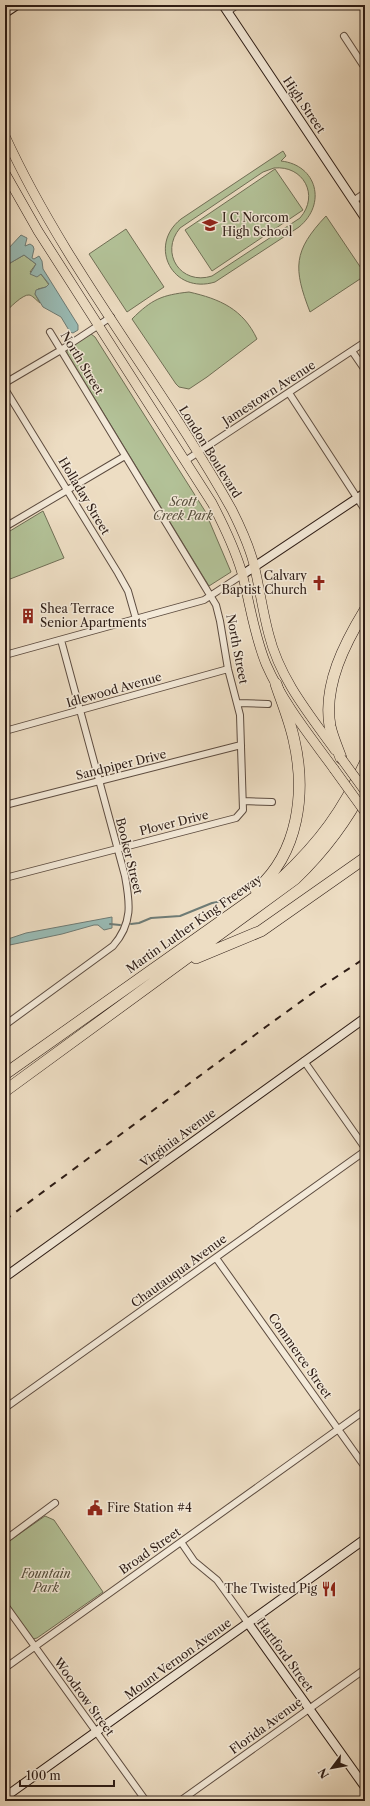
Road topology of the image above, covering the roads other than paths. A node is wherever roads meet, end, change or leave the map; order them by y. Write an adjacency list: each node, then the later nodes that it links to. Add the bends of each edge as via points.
1 (17, 5): 4 (street)
2 (237, 5): 3 (street)
3 (225, 8): 10 (street, High Street)
4 (5, 13)
5 (344, 36): 6 (street)
6 (365, 68)
7 (5, 136): 12 (main road, London Boulevard, via 43,210)
8 (5, 173): 13 (main road)
9 (365, 193): 10 (street)
10 (353, 201): 11 (street, High Street)
11 (365, 218)
12 (111, 317): 13 (street); 22 (main road, London Boulevard)
13 (98, 326): 16 (street); 24 (main road)
14 (50, 332): 16 (street, North Street)
15 (365, 342): 17 (street, Jamestown Avenue)
16 (61, 350): 19 (street); 23 (street, North Street)
17 (352, 351): 18 (street); 21 (street, Jamestown Avenue)
18 (365, 370)
19 (5, 383)
20 (5, 389): 25 (street, Holladay Street)
21 (289, 393): 22 (street, Jamestown Avenue); 27 (street)
22 (197, 453): 24 (street, Jamestown Avenue); 30 (main road, London Boulevard, via 232,512)
23 (125, 456): 25 (street); 32 (street, North Street)
24 (186, 461): 31 (main road, via 222,520)
25 (67, 491): 29 (street); 34 (street, Holladay Street, via 128,591)
26 (365, 493): 27 (street)
27 (357, 498): 28 (street); 30 (street)
28 (365, 510)
29 (5, 527)
30 (255, 567): 31 (street); 44 (main road, London Boulevard, via 269,635 285,677)
31 (242, 575): 32 (street); 38 (main road, via 253,627)
32 (211, 596): 34 (street); 37 (street, North Street, via 218,611)
33 (365, 610): 44 (highway, via 342,654 332,685 330,726)
34 (136, 619): 35 (street)
35 (61, 640): 36 (street); 41 (street, Booker Street)
36 (5, 655)
37 (228, 669): 39 (street, North Street); 41 (street, Idlewood Avenue)
38 (276, 684): 52 (main road, bridge); 56 (highway, via 291,728 297,756 299,790 296,824 270,876)
39 (238, 703): 40 (street); 43 (street, North Street)
40 (268, 704)
41 (80, 711): 42 (street, Idlewood Avenue); 46 (street, Booker Street)
42 (5, 731)
43 (242, 745): 46 (street, Sandpiper Drive); 49 (street, North Street)
44 (341, 758): 48 (main road, London Boulevard, bridge)
45 (365, 763): 56 (highway, Martin Luther King Freeway, via 333,822 312,847 272,885)
46 (99, 782): 51 (street, Sandpiper Drive); 53 (street, Booker Street)
47 (365, 785): 57 (highway, Martin Luther King Freeway, via 337,832 295,880)
48 (365, 791)
49 (243, 801): 50 (street); 53 (street, Plover Drive, via 242,812 236,818)
50 (272, 802)
51 (5, 805)
52 (365, 812)
53 (117, 849): 55 (street, Plover Drive); 59 (street, Booker Street, via 129,900 128,917 119,939 106,952)
54 (365, 858): 57 (highway, via 261,931)
55 (5, 878)
56 (206, 931): 61 (highway, Martin Luther King Freeway)
57 (165, 975): 62 (highway, Martin Luther King Freeway)
58 (365, 1018): 60 (street, Virginia Avenue)
59 (5, 1025)
60 (304, 1061): 63 (street); 65 (street, Virginia Avenue)
61 (5, 1074)
62 (5, 1091)
63 (365, 1149): 64 (street, Chautauqua Avenue)
64 (216, 1258): 66 (street, Chautauqua Avenue); 68 (street, Commerce Street)
65 (5, 1277)
66 (5, 1408)
67 (365, 1410): 68 (street, Broad Street)
68 (338, 1430): 69 (street, Commerce Street); 73 (street, Broad Street)
69 (365, 1467)
70 (55, 1503): 72 (street)
71 (365, 1539): 75 (street, Mount Vernon Avenue)
72 (5, 1540)
73 (181, 1542): 75 (street, Hartford Street, via 194,1560 217,1580); 76 (street, Broad Street)
74 (5, 1605): 76 (street, Woodrow Street)
75 (248, 1623): 79 (street, Hartford Street); 80 (street, Mount Vernon Avenue)
76 (34, 1646): 77 (street, Broad Street); 80 (street, Woodrow Street)
77 (5, 1668)
78 (365, 1669): 79 (street, Florida Avenue)
79 (309, 1709): 81 (street, Hartford Street); 85 (street, Florida Avenue)
80 (96, 1733): 82 (street, Mount Vernon Avenue); 84 (street, Woodrow Street)
81 (365, 1787)
82 (5, 1797)
83 (365, 1798): 86 (street)
84 (146, 1801)
85 (180, 1801)
86 (360, 1801)

